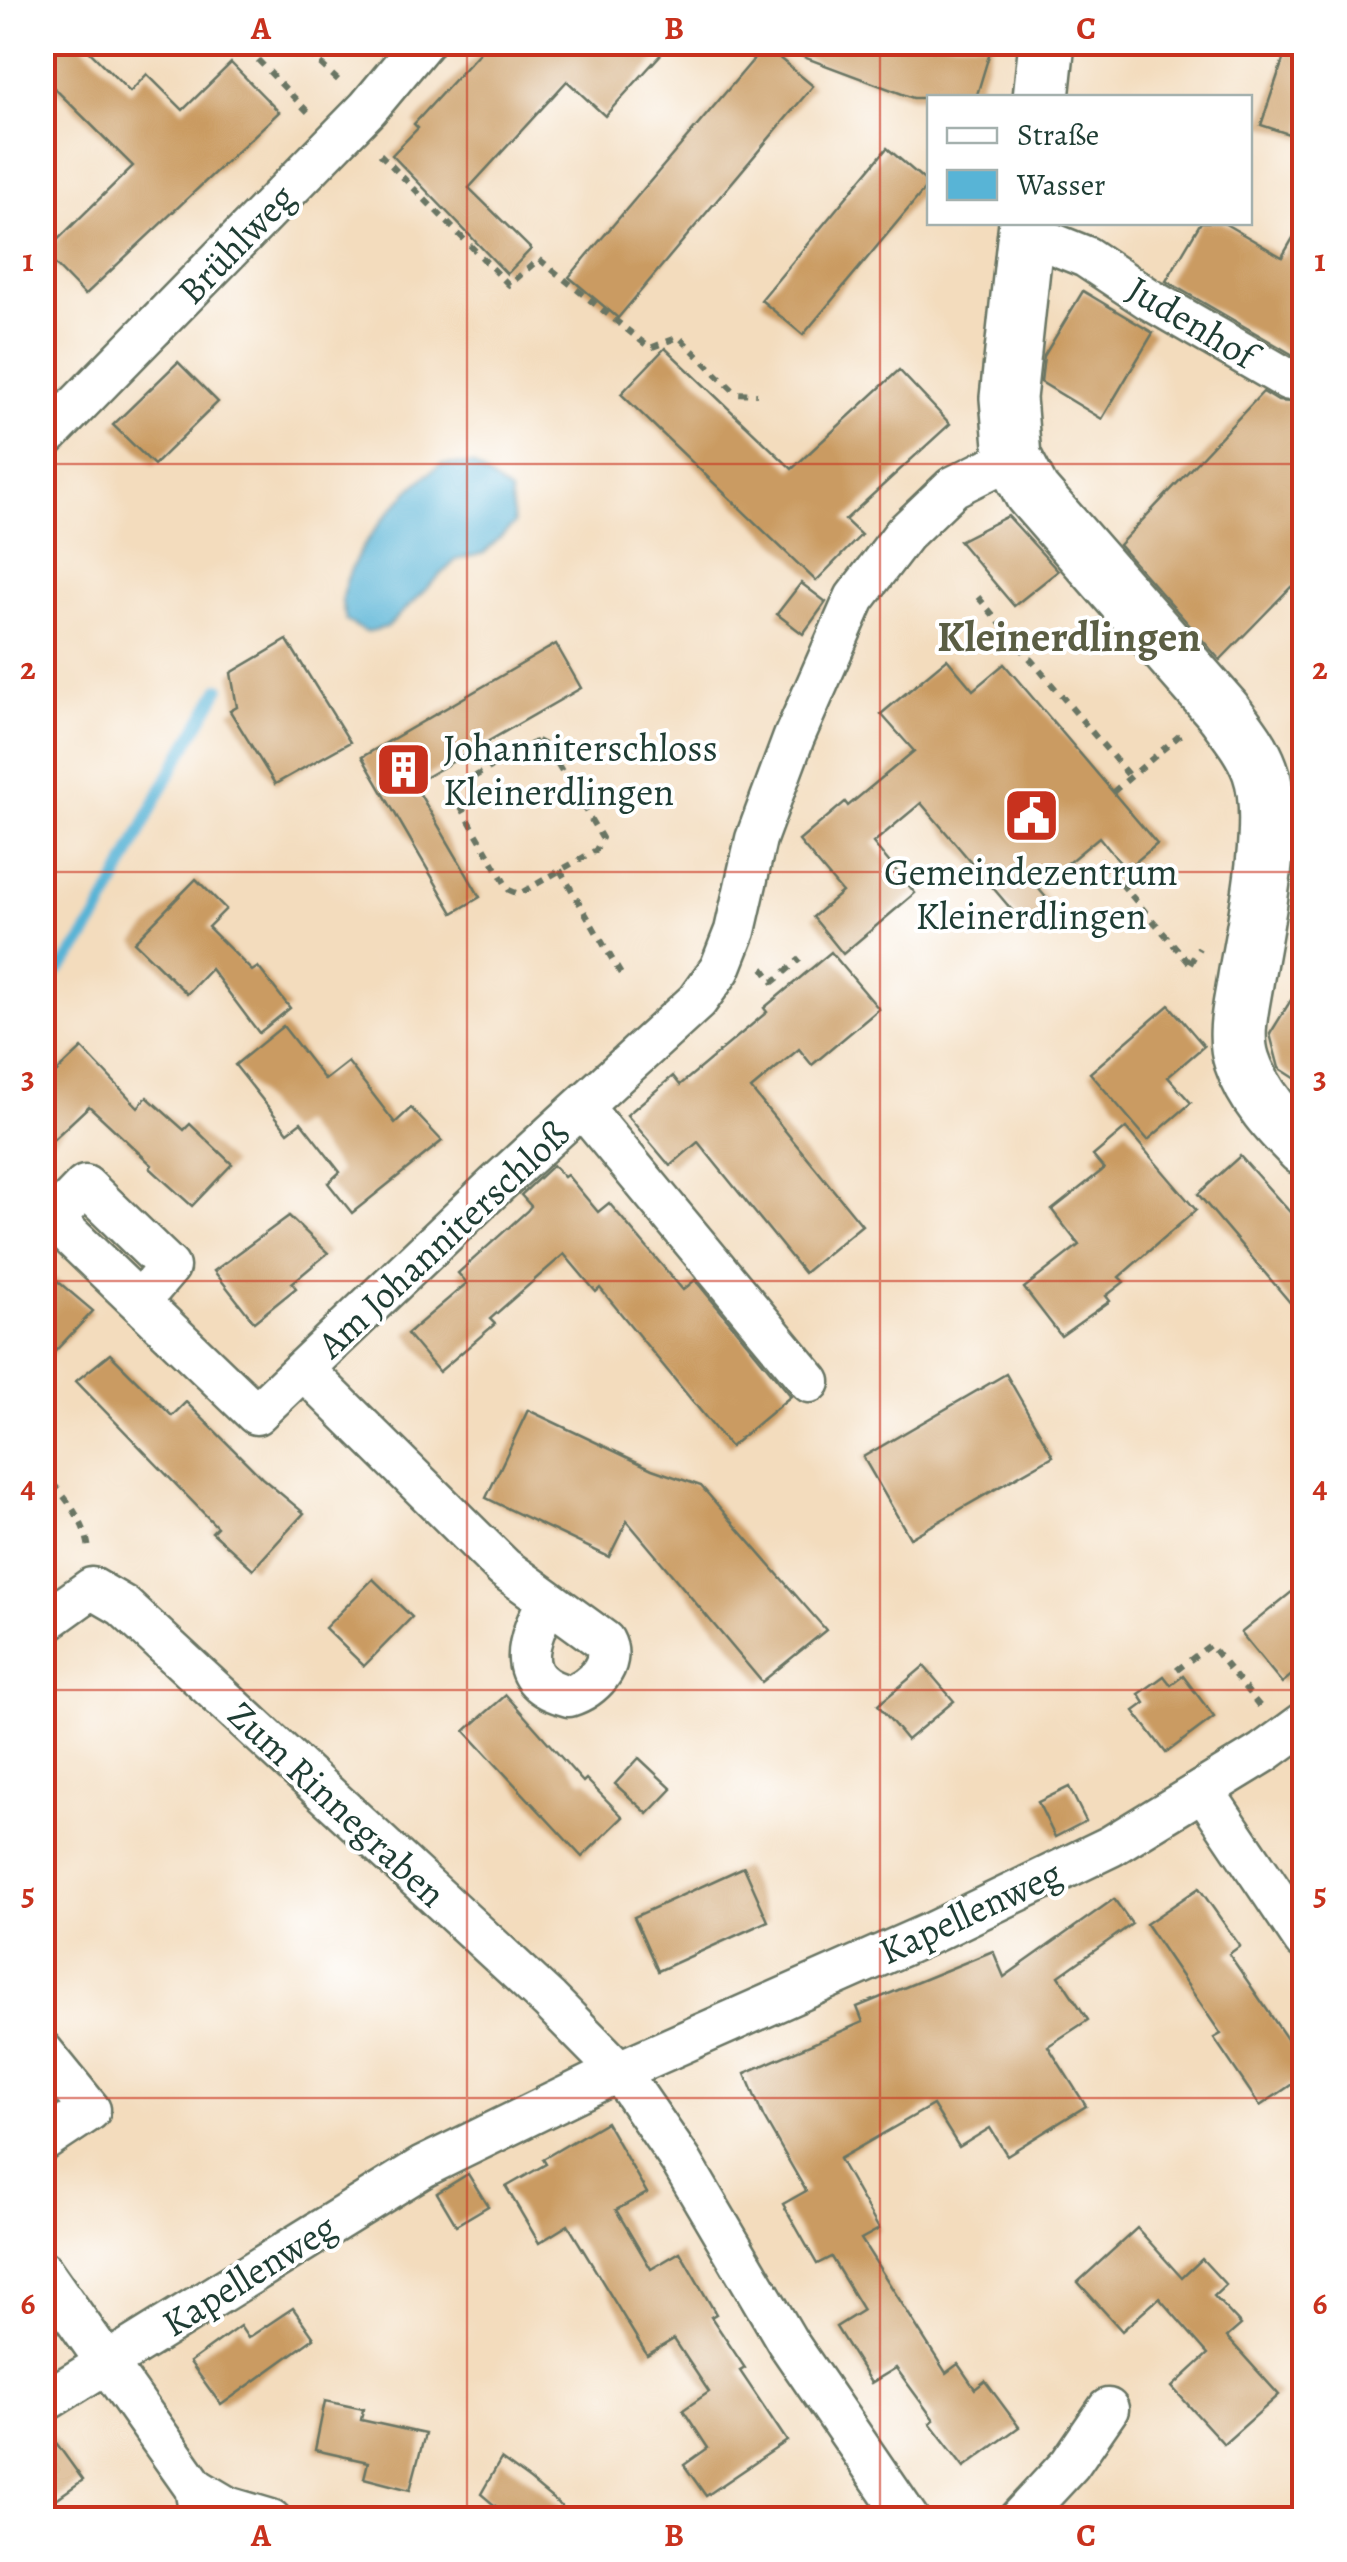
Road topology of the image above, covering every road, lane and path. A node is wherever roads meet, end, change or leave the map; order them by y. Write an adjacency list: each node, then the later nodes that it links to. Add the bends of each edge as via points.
1 (297, 42): 6 (path)
2 (423, 42): 6 (street, Brühlweg)
3 (1047, 42): 5 (street)
4 (258, 60): 6 (path)
5 (1041, 95)
6 (352, 125): 9 (path, via 509,285 540,258 650,348 680,337 736,394); 10 (street, Brühlweg)
7 (1027, 228): 8 (street, Judenhof, via 1289,380); 11 (street, via 1008,398)
8 (1304, 379)
9 (757, 394)
10 (42, 440)
11 (1013, 457): 13 (street); 22 (street, Am Johanniterschloß, via 952,487 854,598 756,839 720,969 697,1001)
12 (978, 597): 14 (path)
13 (1195, 728): 14 (path); 21 (street, via 1244,740 1261,772 1266,812 1260,890)
14 (1130, 777): 15 (path)
15 (1112, 792)
16 (1100, 860): 19 (path)
17 (560, 870): 17 (path, via 596,850 602,838 547,746 537,742 458,786 456,798 509,890 520,894); 20 (path)
18 (1202, 939): 19 (path)
19 (1190, 964): 21 (path, via 1213,990)
20 (622, 976)
21 (1242, 1001): 23 (street, via 1240,1058 1253,1088)
22 (583, 1108): 25 (street, Am Johanniterschloß); 26 (street, Am Johanniterschloß)
23 (1304, 1148)
24 (140, 1302): 25 (street, Am Johanniterschloß, via 256,1414)
25 (304, 1370): 29 (street, Am Johanniterschloß, via 504,1568)
26 (810, 1382)
27 (42, 1473): 28 (path, via 88,1534)
28 (92, 1588): 30 (street); 36 (street, Zum Rinnegraben, via 123,1606)
29 (548, 1600)
30 (42, 1624)
31 (1177, 1670): 32 (path, via 1210,1645)
32 (1295, 1730): 33 (street, Kapellenweg)
33 (1203, 1790): 34 (street); 36 (street, Kapellenweg, via 1110,1846)
34 (1304, 1940)
35 (42, 2050): 37 (street, via 90,2110)
36 (619, 2071): 39 (street, Kapellenweg, via 423,2167); 44 (street, via 682,2161 788,2343)
37 (42, 2142)
38 (42, 2271): 39 (street)
39 (107, 2362): 40 (street, Kapellenweg); 42 (street)
40 (42, 2402)
41 (1108, 2410): 45 (street)
42 (198, 2504): 43 (street)
43 (271, 2520)
44 (909, 2520)
45 (1018, 2520)

